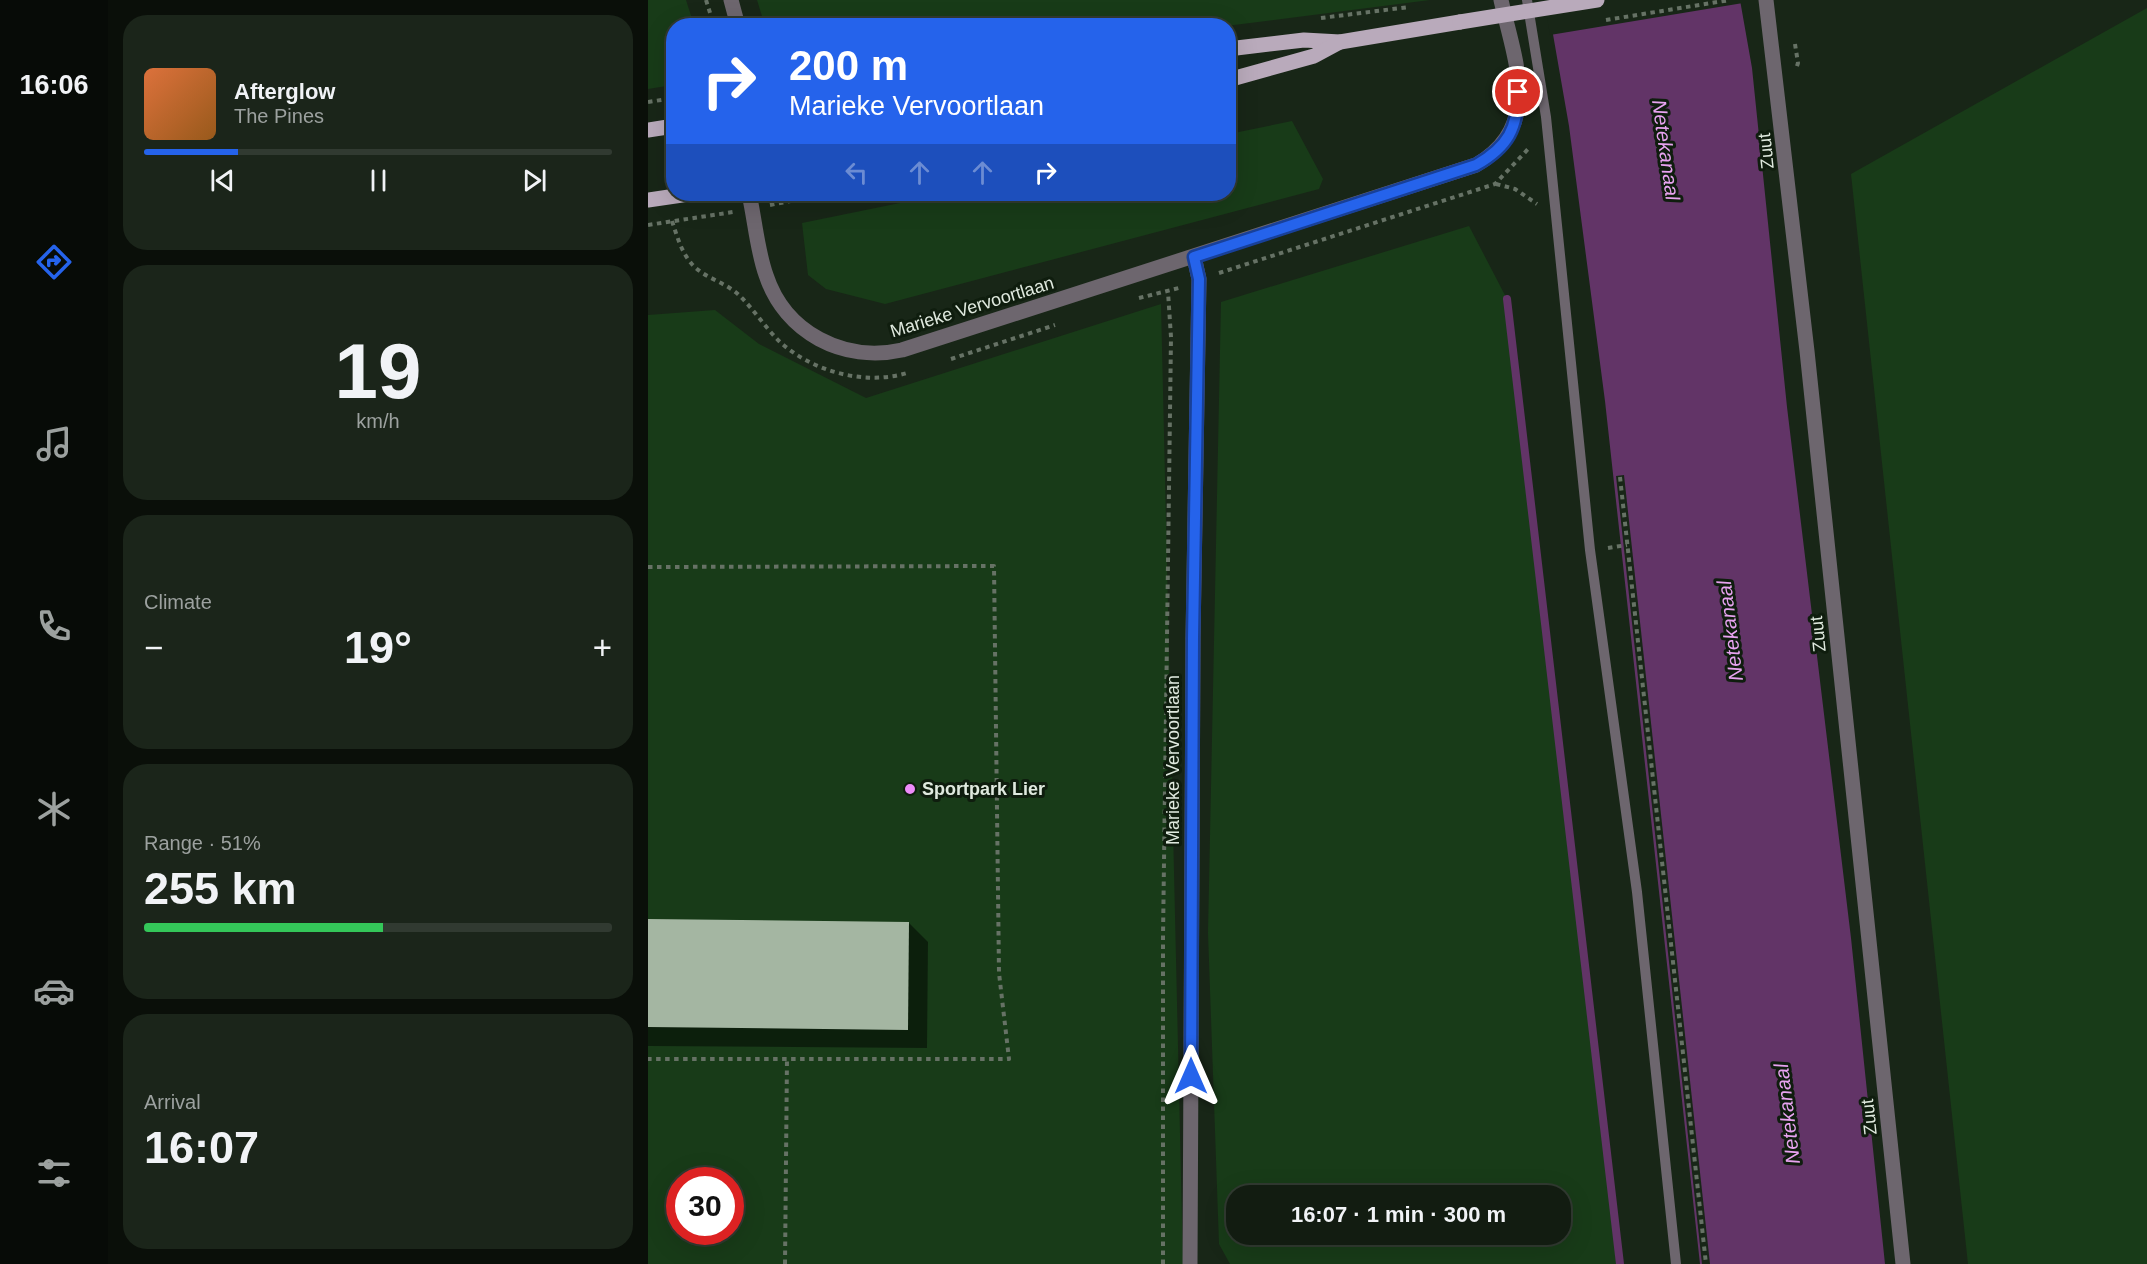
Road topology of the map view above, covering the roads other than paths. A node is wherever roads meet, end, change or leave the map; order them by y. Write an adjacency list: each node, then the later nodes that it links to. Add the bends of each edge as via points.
1 (731, 0): 6 (street)
2 (1501, 0): 15 (street, Marieke Vervoortlaan, via 1517,81 1518,113 1513,132 1492,155 1476,165)
3 (1527, 0): 17 (lane, via 1546,117 1590,550 1637,892)
4 (1597, 0): 7 (main road, bridge)
5 (1766, 0): 18 (street, Zuut, via 1832,577)
6 (736, 18)
7 (1340, 42): 8 (main road, via 1304,40); 9 (main road, via 1314,56)
8 (1236, 48)
9 (1236, 78)
10 (666, 127): 11 (main road)
11 (648, 130)
12 (666, 197): 13 (main road)
13 (648, 200)
14 (750, 201): 15 (street, Marieke Vervoortlaan, via 766,275 780,306 828,346 863,355 902,350)
15 (1194, 257): 16 (street, Marieke Vervoortlaan, via 1199,279)
16 (1190, 1264)
17 (1676, 1264)
18 (1903, 1264)

